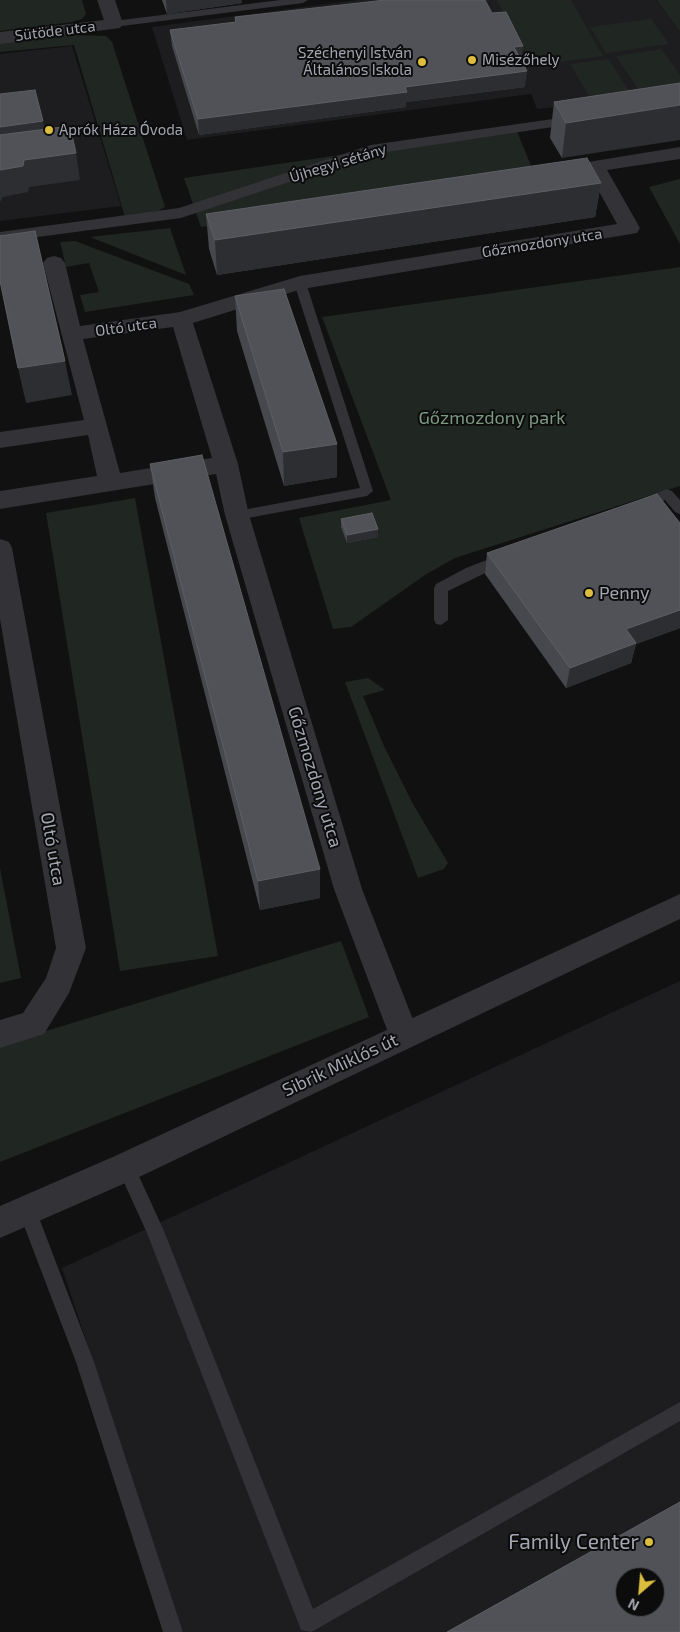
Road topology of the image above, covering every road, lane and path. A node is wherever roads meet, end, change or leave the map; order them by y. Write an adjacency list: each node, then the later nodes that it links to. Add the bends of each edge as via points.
1 (106, 0): 3 (street, Sütöde utca)
2 (304, 0): 3 (lane)
3 (114, 24): 4 (street, Sütöde utca)
4 (0, 38)
5 (595, 117): 7 (street, Újhegyi sétány, via 371,150 181,213)
6 (680, 153): 9 (street, Gőzmozdony utca, via 594,166 630,228)
7 (0, 237)
8 (54, 263): 11 (street, Oltó utca)
9 (300, 283): 10 (street, Gőzmozdony utca); 19 (lane, via 367,491)
10 (180, 319): 11 (street, Oltó utca); 14 (street, Gőzmozdony utca)
11 (71, 334): 12 (street, Oltó utca)
12 (98, 426): 13 (street); 15 (street, Oltó utca)
13 (0, 440)
14 (226, 464): 15 (street); 19 (street, Gőzmozdony utca)
15 (110, 481): 16 (street)
16 (0, 500)
17 (632, 508): 18 (lane, via 668,494)
18 (680, 509)
19 (237, 515): 26 (street, Gőzmozdony utca, via 348,889)
20 (0, 548): 23 (street, Oltó utca)
21 (515, 554): 22 (lane, via 441,588)
22 (441, 620)
23 (7, 633): 25 (street, Oltó utca, via 71,948 58,984 33,1024)
24 (680, 906): 26 (street, Sibrik Miklós út)
25 (0, 1034)
26 (404, 1035): 27 (street, Sibrik Miklós út)
27 (126, 1167): 28 (street, Sibrik Miklós út); 30 (lane, via 155,1231)
28 (14, 1216): 31 (lane, via 84,1362)
29 (680, 1411): 30 (lane)
30 (309, 1628)
31 (173, 1632)

